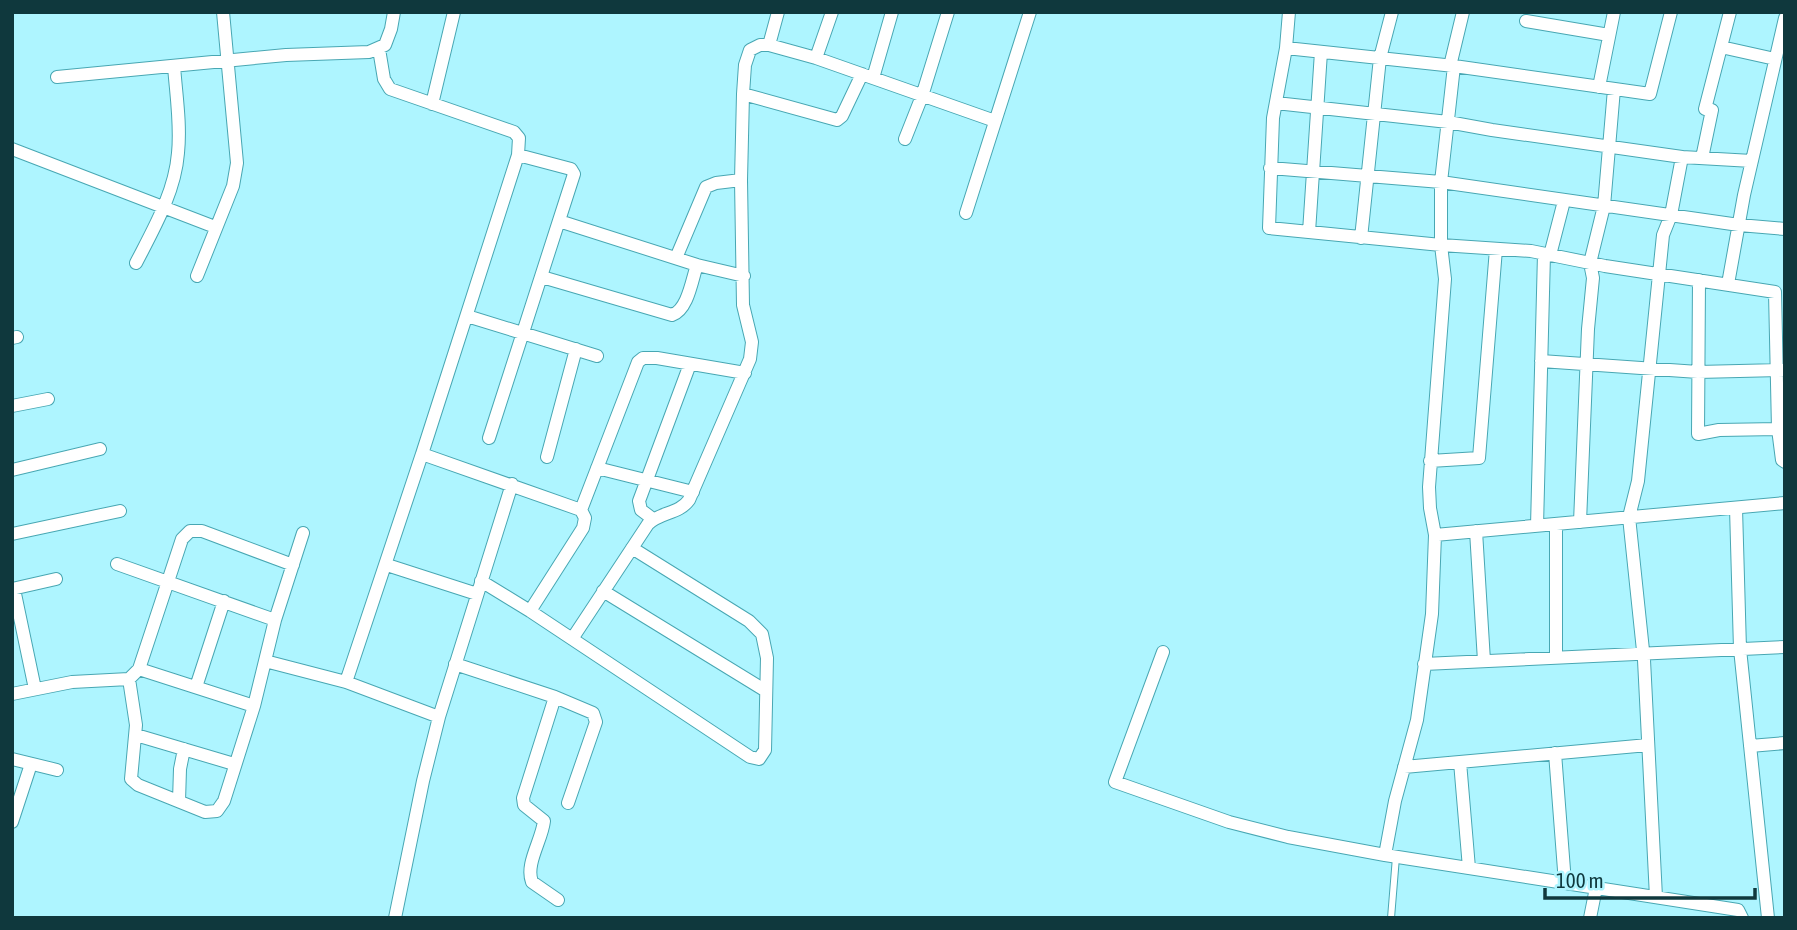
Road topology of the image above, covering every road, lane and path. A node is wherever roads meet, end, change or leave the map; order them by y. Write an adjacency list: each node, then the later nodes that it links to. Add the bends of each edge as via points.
1 (223, 12): 26 (street)
2 (394, 12): 21 (street, via 388,39)
3 (454, 12): 36 (street)
4 (778, 12): 18 (street)
5 (832, 12): 24 (street)
6 (892, 12): 29 (street)
7 (948, 12): 34 (street)
8 (1030, 12): 39 (street)
9 (1289, 12): 20 (street)
10 (1392, 12): 25 (street)
11 (1464, 12): 28 (street)
12 (1614, 12): 17 (street)
13 (1671, 12): 32 (street, via 1650,94)
14 (1730, 12): 19 (street)
15 (1785, 18): 23 (street)
16 (1526, 21): 17 (street)
17 (1609, 35): 31 (street)
18 (769, 45): 24 (street); 33 (street, via 750,50)
19 (1721, 47): 23 (street); 46 (street, via 1704,108 1712,110)
20 (1286, 48): 22 (street); 35 (street)
21 (379, 49): 26 (street); 36 (street, via 383,79 390,89)
22 (1321, 52): 25 (street); 37 (street)
23 (1779, 53): 47 (street)
24 (816, 58): 29 (street)
25 (1380, 58): 28 (street); 38 (street)
26 (228, 62): 27 (street); 60 (street, via 237,163 233,186)
27 (174, 66): 30 (street); 55 (street, via 178,152)
28 (1452, 66): 31 (street); 40 (street)
29 (867, 76): 33 (street, via 837,120); 34 (street)
30 (57, 77)
31 (1599, 87): 32 (street)
32 (1614, 89): 42 (street)
33 (743, 94): 51 (street)
34 (922, 96): 39 (street); 41 (street)
35 (1276, 103): 37 (street); 48 (street)
36 (432, 104): 44 (street, via 517,134)
37 (1316, 109): 38 (street); 49 (street)
38 (1374, 115): 40 (street); 50 (street)
39 (995, 121): 56 (street)
40 (1448, 122): 42 (street); 52 (street)
41 (905, 139)
42 (1609, 146): 45 (street); 54 (street)
43 (12, 149): 55 (street)
44 (518, 155): 58 (street, via 573,170); 78 (street)
45 (1682, 157): 46 (street); 57 (street)
46 (1702, 158): 47 (street)
47 (1752, 161): 59 (street)
48 (1270, 168): 49 (street); 62 (street, via 1269,228)
49 (1314, 171): 50 (street); 62 (street)
50 (1367, 175): 52 (street); 63 (street)
51 (741, 180): 67 (street, via 706,187); 73 (street)
52 (1441, 182): 53 (street); 64 (street)
53 (1564, 201): 54 (street); 66 (street)
54 (1604, 206): 57 (street); 69 (street)
55 (164, 208): 60 (street); 68 (street)
56 (966, 213)
57 (1671, 215): 59 (street); 71 (street, via 1663,235)
58 (559, 221): 67 (street); 74 (street)
59 (1739, 225): 61 (street); 76 (street)
60 (215, 227): 72 (street)
61 (1785, 229)
62 (1309, 232): 63 (street)
63 (1361, 238): 64 (street)
64 (1441, 246): 65 (street); 96 (street, via 1445,279)
65 (1496, 249): 66 (street); 96 (street, via 1479,458)
66 (1547, 254): 69 (street); 82 (street)
67 (676, 258): 70 (street)
68 (136, 263)
69 (1590, 263): 71 (street); 83 (street)
70 (697, 265): 73 (street); 74 (street, via 683,307 672,315)
71 (1660, 274): 75 (street); 85 (street)
72 (197, 276)
73 (744, 276): 88 (street, via 743,305 752,350)
74 (542, 277): 79 (street)
75 (1699, 279): 76 (street); 87 (street)
76 (1728, 284): 77 (street)
77 (1780, 293): 86 (street)
78 (467, 316): 79 (street); 94 (street)
79 (523, 333): 80 (street); 92 (street)
80 (576, 349): 81 (street); 95 (street)
81 (597, 356)
82 (1541, 360): 83 (street); 111 (street)
83 (1588, 363): 85 (street); 109 (street)
84 (690, 364): 88 (street); 98 (street, via 650,358 638,362); 100 (street)
85 (1649, 368): 87 (street); 107 (street, via 1638,481)
86 (1781, 370): 87 (street); 91 (street)
87 (1698, 372): 91 (street, via 1698,434)
88 (745, 373): 102 (street)
89 (48, 399): 90 (street)
90 (12, 406)
91 (1778, 429): 97 (street)
92 (489, 438)
93 (100, 449): 99 (street)
94 (422, 454): 101 (street); 119 (street)
95 (547, 457)
96 (1430, 461): 115 (street)
97 (1785, 462)
98 (597, 468): 100 (street); 105 (street)
99 (12, 470)
100 (646, 481): 102 (street); 108 (street, via 639,504)
101 (512, 484): 105 (street); 122 (street)
102 (693, 492): 108 (street, via 685,506)
103 (1785, 503): 104 (street)
104 (1736, 508): 107 (street); 132 (street)
105 (581, 510): 127 (street, via 583,528)
106 (120, 511): 114 (street)
107 (1629, 517): 109 (street); 134 (street)
108 (653, 519): 116 (street)
109 (1580, 522): 110 (street)
110 (1556, 524): 111 (street); 135 (street)
111 (1536, 526): 112 (street)
112 (1476, 531): 115 (street); 137 (street)
113 (303, 533): 118 (street)
114 (12, 534)
115 (1435, 535): 139 (street, via 1432,614)
116 (632, 548): 124 (street); 145 (street, via 757,627 765,643)
117 (117, 564): 121 (street)
118 (293, 565): 121 (street, via 202,531 190,531 182,538); 128 (street)
119 (387, 565): 125 (street); 142 (street)
120 (56, 579): 123 (street)
121 (169, 580): 126 (street); 140 (street)
122 (481, 581): 125 (street); 127 (street)
123 (13, 589): 130 (street)
124 (603, 591): 129 (street); 145 (street)
125 (477, 594): 138 (street)
126 (224, 601): 128 (street); 143 (street)
127 (530, 611): 129 (street)
128 (275, 620): 136 (street)
129 (572, 639): 145 (street, via 754,759 762,757 765,750)
130 (18, 641): 144 (street)
131 (1785, 647): 132 (street)
132 (1740, 649): 134 (street); 153 (street)
133 (1163, 652): 165 (street, via 1115,782 1230,822)
134 (1643, 654): 135 (street); 152 (street)
135 (1556, 657): 137 (street)
136 (265, 661): 142 (street); 148 (street)
137 (1484, 661): 139 (street)
138 (455, 664): 147 (street); 149 (street)
139 (1424, 664): 160 (street)
140 (139, 669): 141 (street); 143 (street)
141 (130, 679): 144 (street); 150 (street)
142 (346, 682): 149 (street)
143 (196, 687): 148 (street)
144 (35, 689): 146 (street)
145 (766, 691)
146 (12, 694)
147 (555, 697): 163 (street, via 590,710 596,717); 170 (street, via 523,798 524,805 544,821 530,878)
148 (254, 706): 159 (street)
149 (439, 717): 171 (street)
150 (136, 735): 154 (street); 162 (street, via 131,779)
151 (1785, 743): 153 (street)
152 (1648, 745): 155 (street); 169 (street)
153 (1750, 746): 175 (street)
154 (184, 749): 159 (street); 162 (street)
155 (1555, 753): 157 (street); 167 (street)
156 (12, 759): 158 (street)
157 (1460, 762): 160 (street); 166 (street)
158 (31, 764): 161 (street); 164 (street)
159 (234, 764): 162 (street, via 217,811)
160 (1404, 767): 165 (street)
161 (57, 770)
162 (179, 801)
163 (568, 803)
164 (12, 820)
165 (1391, 856): 166 (street); 172 (lane)
166 (1469, 868): 167 (street)
167 (1565, 883): 168 (street)
168 (1596, 888): 169 (street); 173 (street)
169 (1656, 897): 174 (street, via 1738,910)
170 (558, 900)
171 (395, 918)
172 (1391, 918)
173 (1590, 918)
174 (1742, 918)
175 (1768, 918)

